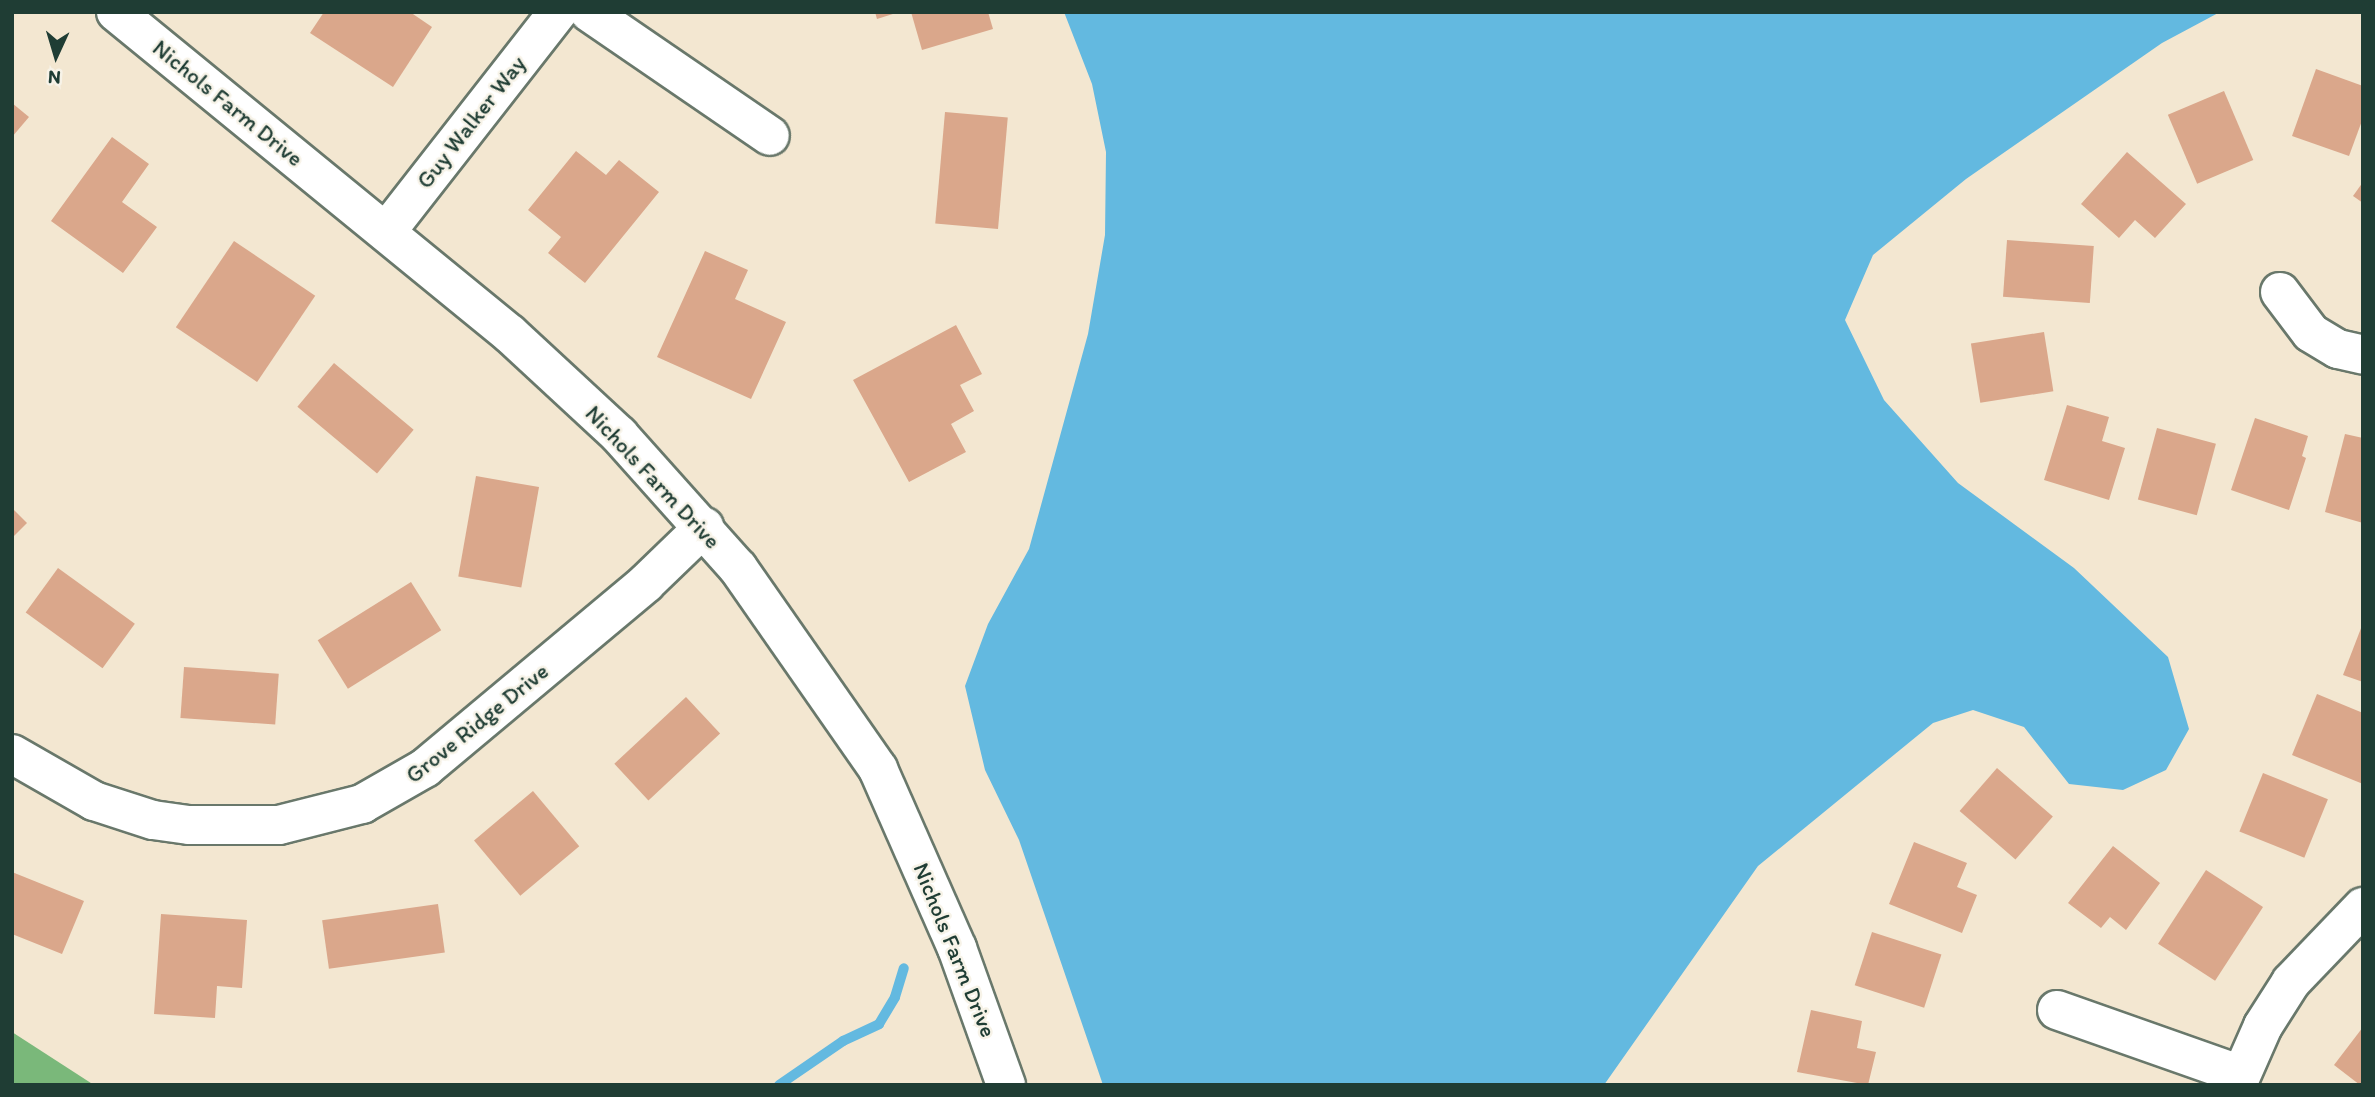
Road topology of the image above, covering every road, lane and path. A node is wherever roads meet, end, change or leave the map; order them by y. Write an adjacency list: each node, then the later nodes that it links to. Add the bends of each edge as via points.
1 (116, 12): 5 (street, Nichols Farm Drive)
2 (558, 12): 5 (street, Guy Walker Way)
3 (589, 12): 4 (street)
4 (770, 136)
5 (386, 232): 8 (street, Nichols Farm Drive, via 510,334 599,417)
6 (2280, 292): 7 (street, via 2311,333 2338,349)
7 (2363, 355)
8 (704, 527): 9 (street, Grove Ridge Drive, via 646,583 425,768 362,804 279,825 188,825 153,820 94,801); 13 (street, Nichols Farm Drive, via 738,568 878,769 957,948)
9 (12, 754)
10 (2363, 907): 12 (street, via 2291,982)
11 (2057, 1010): 12 (street)
12 (2238, 1079)
13 (1006, 1085)

